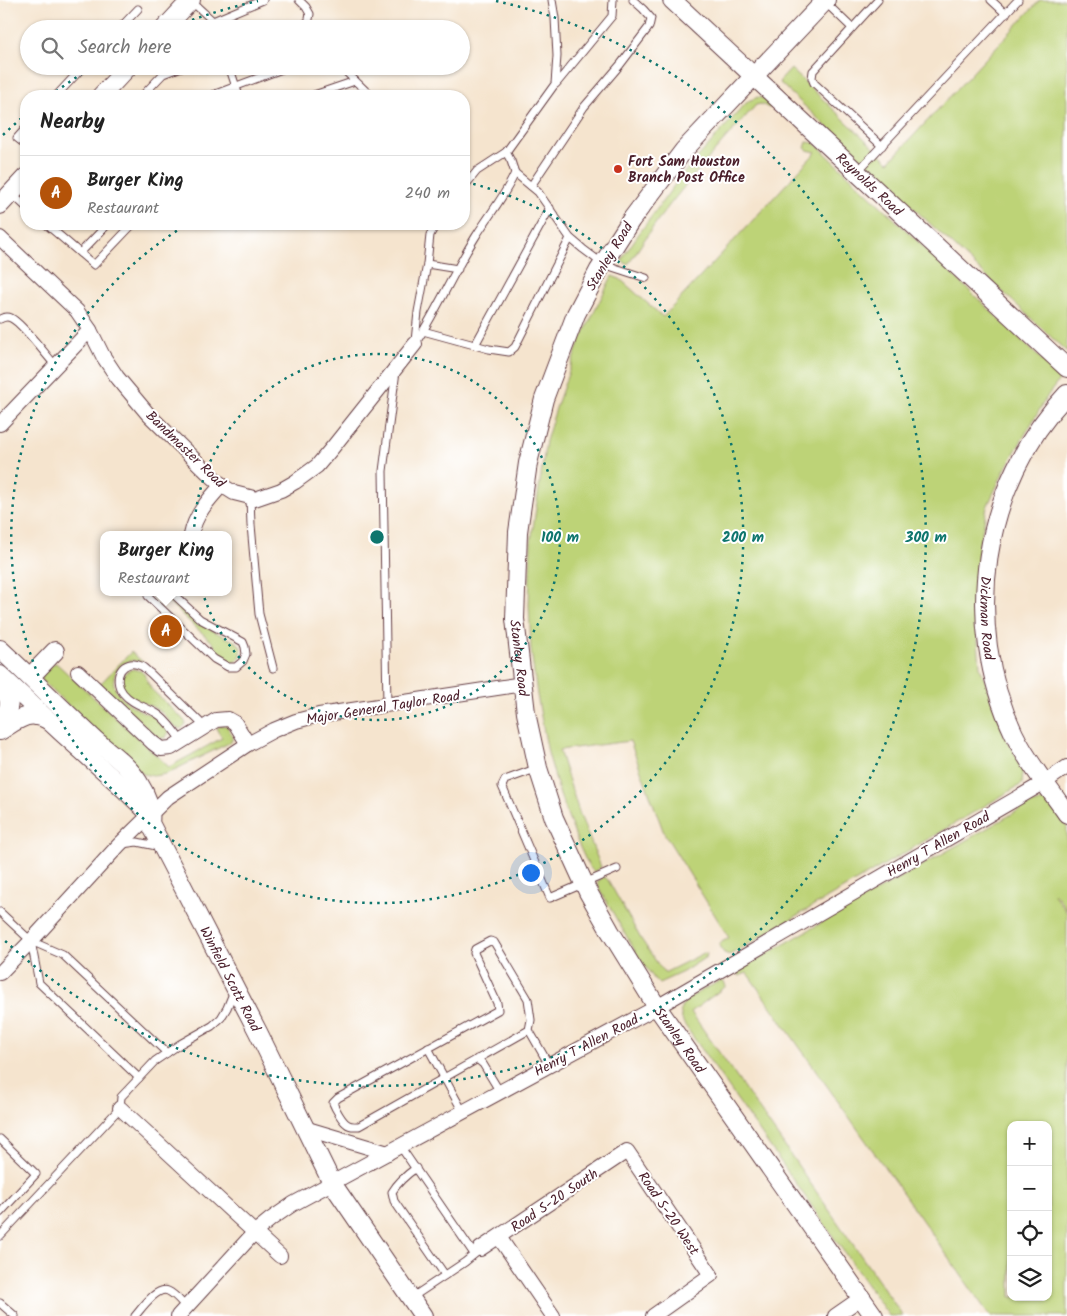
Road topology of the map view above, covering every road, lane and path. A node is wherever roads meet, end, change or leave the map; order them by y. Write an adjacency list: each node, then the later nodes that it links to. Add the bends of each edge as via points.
1 (191, 0): 15 (street); 16 (lane)
2 (263, 0): 17 (lane)
3 (299, 0): 18 (lane, via 310,14)
4 (552, 0): 28 (lane, via 557,56)
5 (613, 0): 28 (lane, via 612,16)
6 (633, 0): 43 (lane, via 651,18 649,27 584,107)
7 (672, 0): 26 (street, Reynolds Road)
8 (824, 0): 19 (lane); 26 (street, Stanley Road)
9 (878, 0): 19 (lane)
10 (991, 0): 13 (lane)
11 (1018, 0): 13 (lane)
12 (138, 9): 14 (lane)
13 (1006, 14): 37 (lane)
14 (128, 20)
15 (172, 20)
16 (212, 20)
17 (215, 20)
18 (308, 20)
19 (852, 28): 37 (lane, via 813,71 812,78)
20 (76, 75): 30 (lane)
21 (122, 75): 31 (street)
22 (162, 75): 32 (lane)
23 (232, 75): 29 (lane)
24 (266, 75): 29 (lane)
25 (349, 75): 27 (lane)
26 (753, 77): 40 (street, Reynolds Road); 55 (street, Stanley Road, via 684,150 631,220)
27 (355, 81): 35 (lane); 36 (lane)
28 (555, 84): 38 (lane)
29 (236, 86): 33 (lane); 34 (lane)
30 (62, 90)
31 (108, 90)
32 (148, 90)
33 (226, 90)
34 (238, 90)
35 (329, 90)
36 (365, 90)
37 (882, 146): 40 (lane)
38 (506, 152): 39 (lane); 41 (lane)
39 (515, 173): 43 (lane); 56 (lane)
40 (857, 173): 65 (street, Reynolds Road)
41 (470, 179)
42 (20, 184): 44 (street)
43 (531, 186): 46 (lane)
44 (6, 199): 45 (lane)
45 (20, 205)
46 (550, 208): 52 (lane); 62 (lane)
47 (102, 230): 53 (lane)
48 (127, 230): 53 (lane, via 94,265)
49 (433, 230): 54 (lane)
50 (54, 231): 53 (lane)
51 (0, 238): 59 (street, Bandmaster Road, via 77,311)
52 (570, 238): 55 (lane); 62 (lane, via 515,346 509,352)
53 (80, 253)
54 (427, 264): 56 (lane); 61 (lane)
55 (603, 264): 57 (lane); 79 (street, Stanley Road, via 576,314 557,362 528,463 518,532 515,619)
56 (458, 270): 60 (lane)
57 (646, 278)
58 (0, 319): 63 (lane, via 12,318)
59 (90, 330): 63 (street); 68 (street, Bandmaster Road, via 102,356 148,414)
60 (424, 331): 61 (lane); 62 (lane)
61 (415, 344): 64 (street)
62 (475, 345)
63 (55, 365): 67 (street)
64 (396, 367): 69 (street, via 317,466 281,490 255,499); 81 (lane, via 383,471)
65 (1067, 368)
66 (1067, 394): 89 (street, Dickman Road, via 1039,428 1008,484 992,537 986,576 987,640 993,673 1015,735)
67 (0, 423)
68 (222, 485): 69 (street, Bandmaster Road, via 234,493); 70 (street, via 201,510)
69 (250, 497): 75 (lane, via 260,614)
70 (192, 531)
71 (148, 596): 72 (lane, via 214,659 228,667 236,667 243,661 246,654 243,642 200,619)
72 (175, 596)
73 (0, 649): 78 (street, Winfield Scott Road)
74 (55, 651): 78 (street)
75 (273, 668)
76 (78, 672): 85 (street, via 161,749)
77 (0, 675): 82 (street)
78 (30, 677): 91 (street, Winfield Scott Road, via 124,763 144,792)
79 (523, 684): 81 (street, Major General Taylor Road); 88 (street, Stanley Road)
80 (0, 686): 84 (street, via 9,702)
81 (387, 705): 86 (street, Major General Taylor Road, via 296,721)
82 (48, 720): 84 (street, via 28,716); 91 (street)
83 (205, 727): 85 (street); 85 (lane, via 150,673 135,664 123,668 118,674 118,682 123,694 163,718); 86 (street, via 216,720 228,719 235,722)
84 (0, 730)
85 (183, 742)
86 (248, 744): 91 (street, Major General Taylor Road, via 168,797)
87 (1067, 767): 89 (street, Henry T Allen Road)
88 (538, 768): 95 (street, Stanley Road, via 554,818); 95 (lane, via 505,780 502,786 550,898)
89 (1045, 782): 90 (street, Dickman Road); 100 (street, Henry T Allen Road)
90 (1067, 814)
91 (151, 815): 92 (street, Major General Taylor Road); 93 (street, Winfield Scott Road, via 150,823)
92 (119, 845): 93 (lane, via 137,842); 97 (street, Major General Taylor Road)
93 (162, 848): 99 (street, Winfield Scott Road)
94 (617, 869): 95 (lane)
95 (584, 883): 100 (street, Stanley Road)
96 (0, 912): 97 (lane)
97 (31, 941): 98 (street, Major General Taylor Road); 103 (lane, via 63,955); 107 (lane, via 39,983)
98 (0, 973)
99 (235, 988): 103 (lane, via 221,1018); 111 (street, Winfield Scott Road)
100 (657, 1007): 105 (street, Henry T Allen Road); 126 (street, Stanley Road)
101 (529, 1030): 102 (lane, via 528,999 494,942 490,941 474,952 498,1010); 104 (lane); 105 (lane)
102 (428, 1048): 106 (lane); 106 (lane, via 338,1098 333,1103 335,1108 346,1124 359,1126)
103 (167, 1053): 107 (lane)
104 (477, 1059): 106 (lane); 108 (lane)
105 (549, 1066): 108 (street, Henry T Allen Road)
106 (445, 1077): 110 (lane)
107 (140, 1078): 109 (lane, via 121,1097)
108 (500, 1092): 110 (street, Henry T Allen Road)
109 (120, 1108): 119 (street); 120 (lane)
110 (464, 1112): 113 (street, Henry T Allen Road)
111 (304, 1128): 115 (street); 117 (street, Winfield Scott Road)
112 (0, 1139): 118 (lane, via 36,1174)
113 (400, 1146): 115 (street, Henry T Allen Road); 116 (lane)
114 (627, 1150): 121 (street, Road S-20 South); 133 (street, Road S-20 West, via 711,1275)
115 (388, 1153): 117 (street, Henry T Allen Road)
116 (416, 1168): 122 (lane); 124 (lane, via 392,1192 394,1201)
117 (332, 1183): 119 (street, Henry T Allen Road, via 293,1204); 125 (street, Winfield Scott Road)
118 (0, 1213)
119 (255, 1232): 123 (street); 128 (street, Henry T Allen Road)
120 (0, 1236)
121 (499, 1237): 122 (street, Road S-20 South); 132 (street)
122 (477, 1252): 124 (lane)
123 (280, 1256)
124 (445, 1275): 125 (lane)
125 (411, 1298): 131 (street, Winfield Scott Road)
126 (861, 1298): 134 (street); 135 (street, Stanley Road)
127 (0, 1303): 129 (lane)
128 (182, 1311): 130 (lane, via 169,1292 163,1290 157,1292)
129 (15, 1316)
130 (135, 1316)
131 (423, 1316)
132 (554, 1316)
133 (654, 1316)
134 (835, 1316)
135 (874, 1316)

